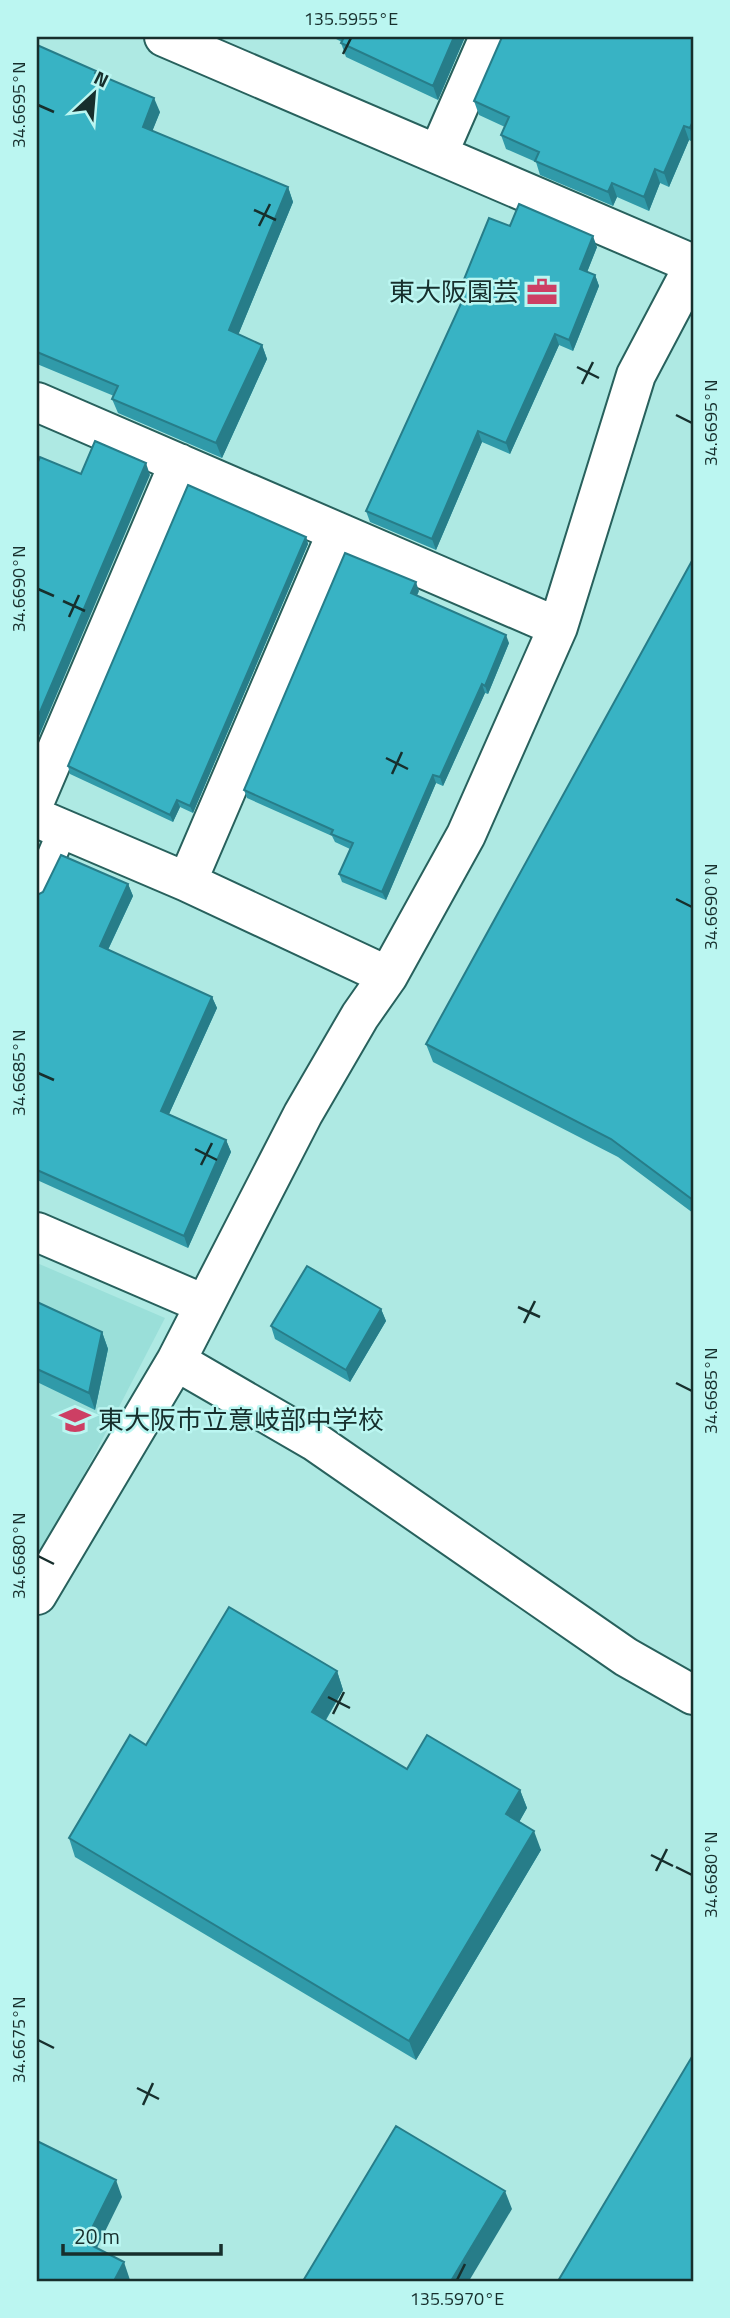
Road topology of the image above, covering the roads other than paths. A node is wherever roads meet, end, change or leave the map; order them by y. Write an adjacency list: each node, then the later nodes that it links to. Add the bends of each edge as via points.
1 (164, 37): 3 (street)
2 (489, 37): 3 (street)
3 (438, 154): 4 (street)
4 (693, 266): 8 (street, via 636,375)
5 (37, 402): 6 (street)
6 (179, 463): 7 (street); 9 (street)
7 (337, 532): 8 (street); 11 (street)
8 (558, 627): 13 (street, via 466,835)
9 (37, 796)
10 (50, 824): 11 (street); 12 (lane)
11 (187, 882): 13 (street)
12 (37, 891)
13 (388, 976): 15 (street, via 303,1114)
14 (37, 1232): 15 (street)
15 (204, 1304): 16 (street)
16 (176, 1361): 17 (street); 18 (street, via 314,1441 626,1657)
17 (37, 1595)
18 (693, 1695)

